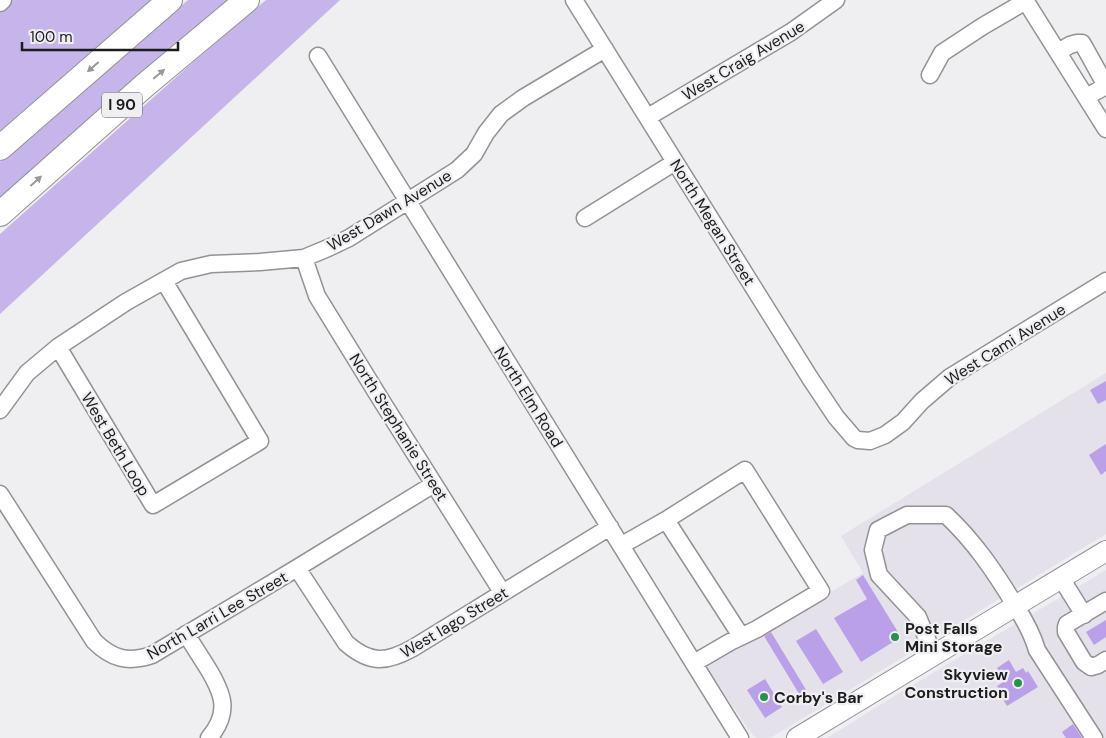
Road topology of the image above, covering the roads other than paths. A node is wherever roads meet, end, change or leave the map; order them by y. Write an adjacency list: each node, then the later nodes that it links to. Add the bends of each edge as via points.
1 (3, 0): 7 (street)
2 (170, 0): 15 (highway, one-way to 15)
3 (247, 0): 18 (highway, I 90, one-way to 3)
4 (574, 0): 8 (street, North Megan Street)
5 (836, 0): 13 (street, West Craig Avenue, via 791,32)
6 (1026, 0): 9 (street); 11 (street, via 942,53)
7 (0, 3)
8 (605, 49): 13 (street, North Megan Street); 17 (street, West Dawn Avenue, via 501,114 474,154 457,170)
9 (1058, 52): 12 (street); 12 (street, via 1077,42 1082,43 1106,86)
10 (318, 56): 17 (street, North Elm Road)
11 (930, 75)
12 (1086, 97): 14 (street)
13 (648, 117): 16 (street, North Megan Street)
14 (1106, 129)
15 (0, 148)
16 (675, 162): 19 (street); 25 (street, North Megan Street, via 836,418)
17 (408, 200): 20 (street, West Dawn Avenue, via 349,238); 29 (street, North Elm Road)
18 (0, 214)
19 (585, 218)
20 (304, 258): 21 (street, West Dawn Avenue, via 211,264 181,271); 26 (street, North Stephanie Street, via 317,296)
21 (164, 280): 23 (street, West Dawn Avenue); 23 (street, West Beth Loop, via 260,441 153,505)
22 (1106, 281): 25 (street, West Cami Avenue, via 950,377 904,422 885,435)
23 (58, 347): 24 (street, West Dawn Avenue, via 27,373)
24 (0, 410)
25 (858, 440)
26 (434, 484): 32 (street, North Larri Lee Street); 34 (street, North Stephanie Street)
27 (0, 494): 38 (street, North Larri Lee Street, via 101,648 121,658 141,659)
28 (666, 520): 30 (street); 39 (street); 39 (street, via 745,470 821,591)
29 (610, 527): 30 (street, North Elm Road); 34 (street, West Iago Street)
30 (622, 545): 42 (street, North Elm Road)
31 (1106, 551): 33 (main road)
32 (297, 568): 34 (street, West Iago Street, via 346,643 364,656 376,659 388,660 399,656); 38 (street, North Larri Lee Street)
33 (1061, 578): 36 (main road); 37 (street)
34 (502, 592)
35 (1106, 601): 37 (street)
36 (1016, 606): 40 (main road); 40 (street, via 984,558 963,531 946,516 907,515 878,530 873,550 879,575 918,617); 46 (street, via 1033,636 1036,650)
37 (1084, 615): 41 (street, via 1067,624 1066,632 1088,666)
38 (186, 634): 43 (street, via 221,691 222,713)
39 (741, 636): 42 (street)
40 (934, 656): 45 (main road)
41 (1106, 660)
42 (694, 663): 44 (street, North Elm Road)
43 (209, 738)
44 (740, 738)
45 (797, 738)
46 (1094, 738)

